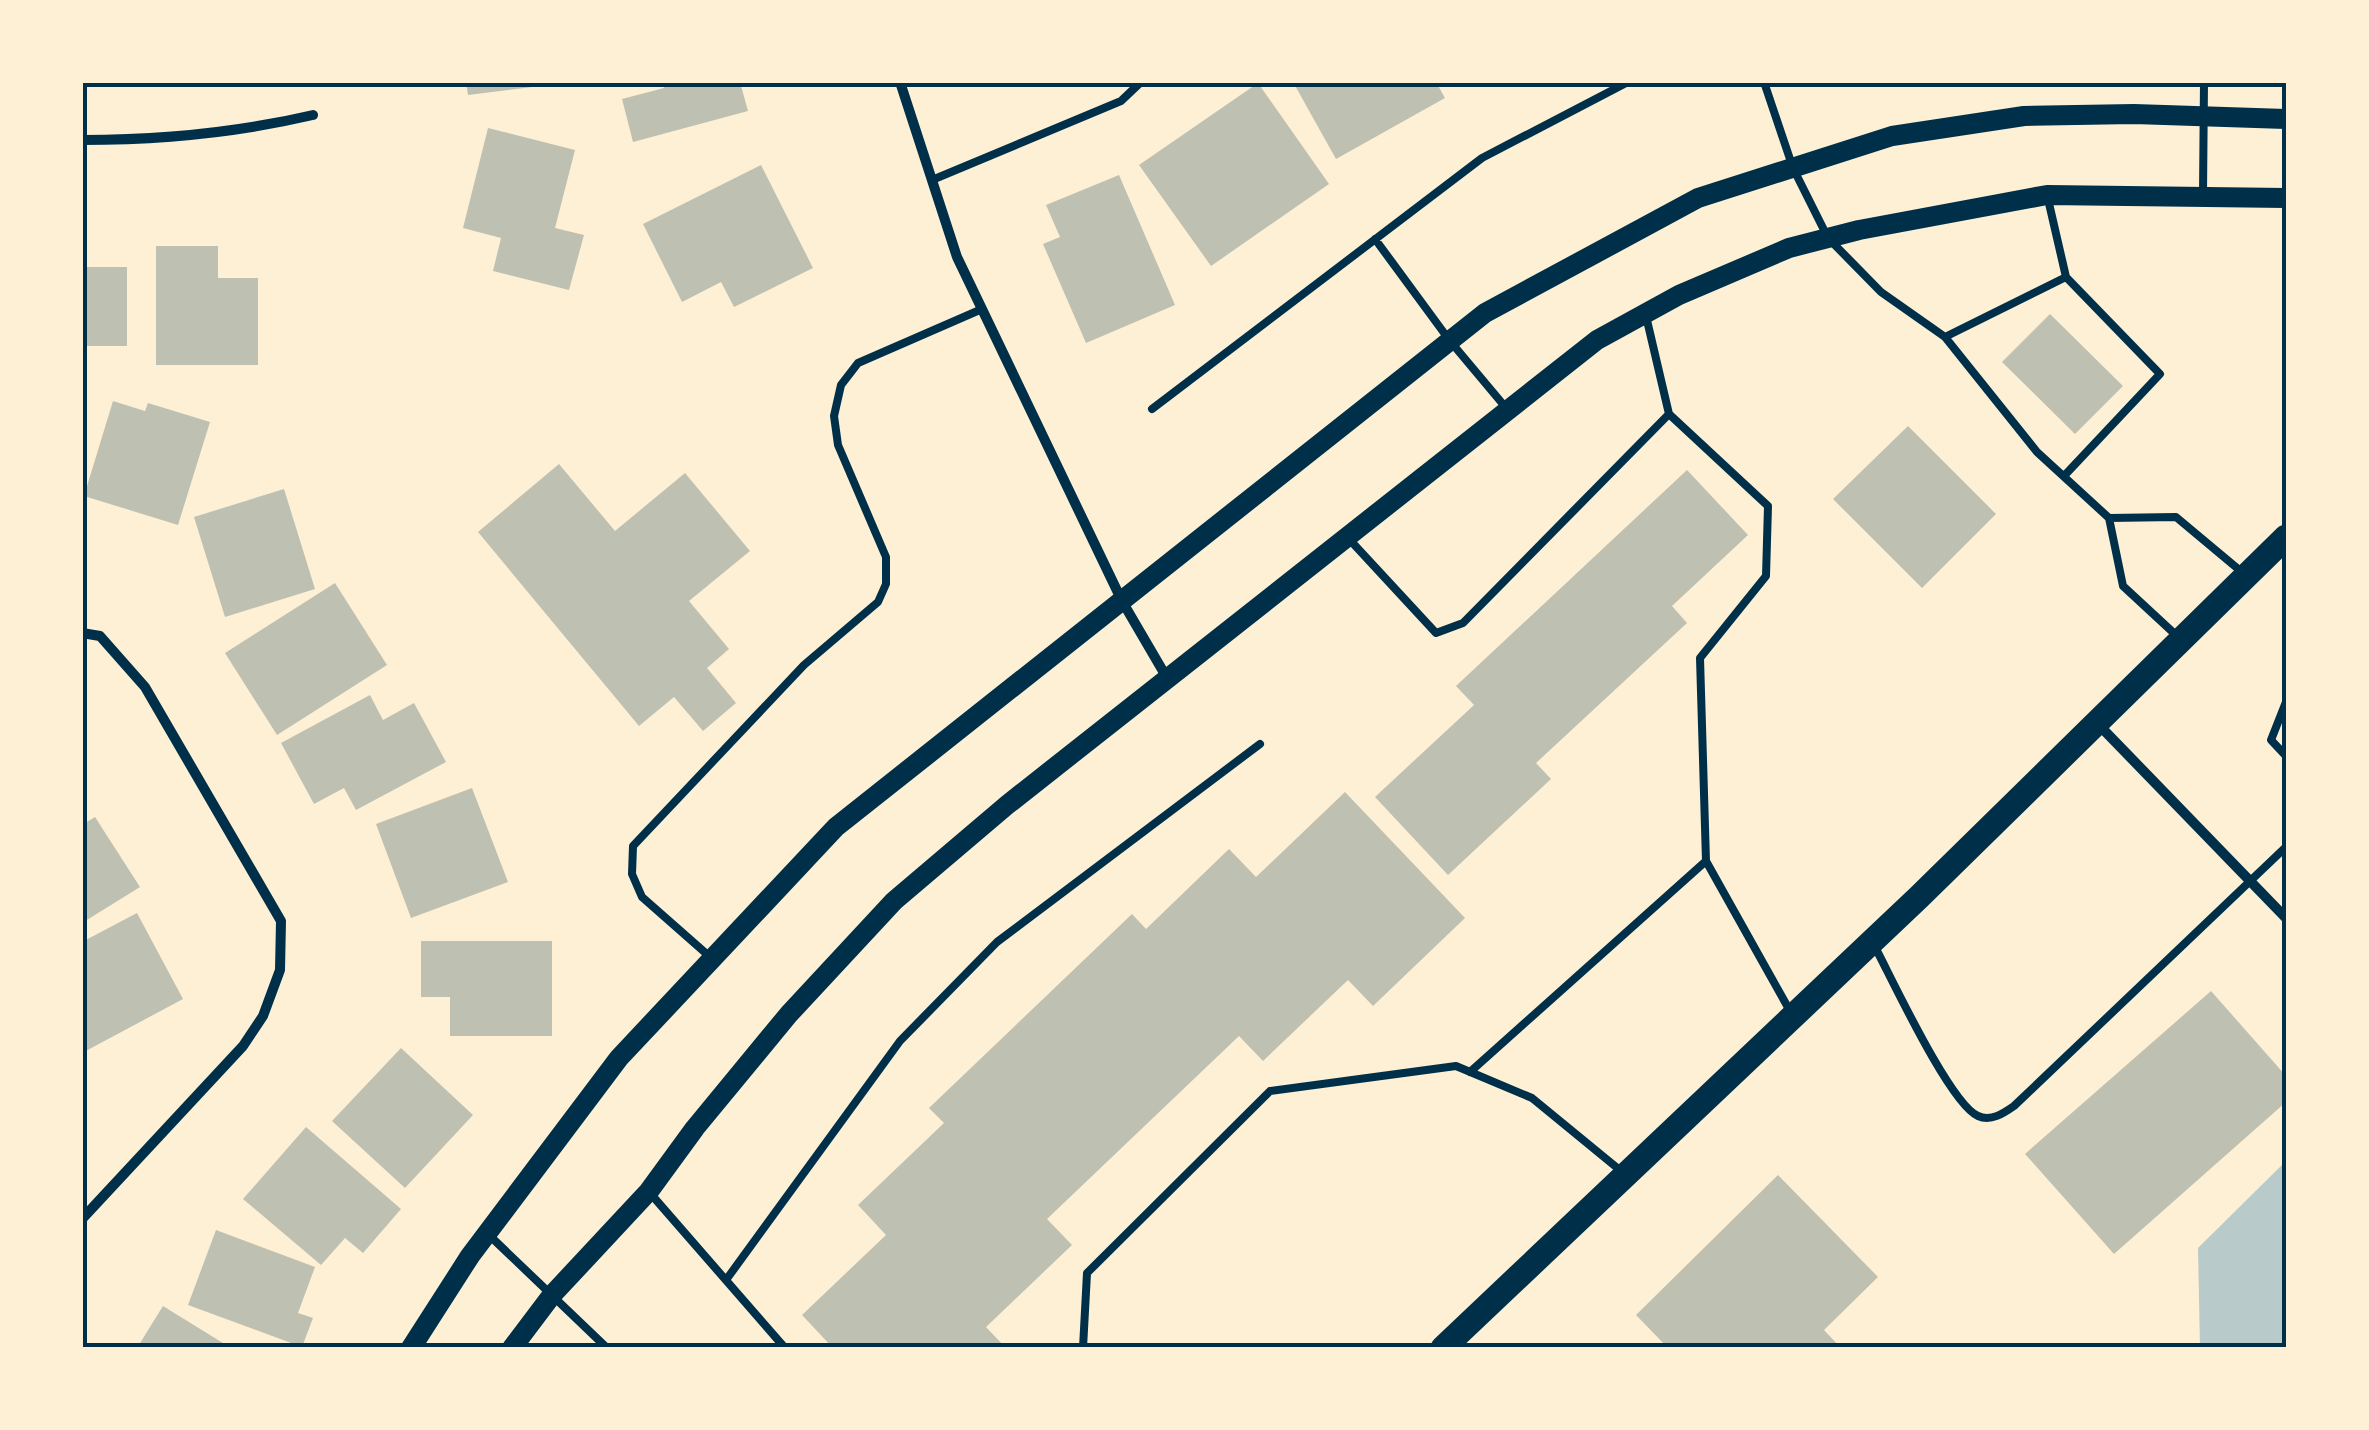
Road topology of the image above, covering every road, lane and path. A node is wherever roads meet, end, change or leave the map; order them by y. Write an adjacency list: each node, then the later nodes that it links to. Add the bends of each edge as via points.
1 (900, 82): 11 (street)
2 (1141, 82): 11 (lane, via 1121,100)
3 (1628, 82): 16 (lane, via 1482,158)
4 (1764, 82): 10 (lane)
5 (2204, 82): 7 (lane)
6 (313, 115): 9 (street, via 248,130)
7 (2204, 116): 8 (main road); 10 (main road, via 2024,116 1892,136); 13 (lane)
8 (2286, 119)
9 (82, 140)
10 (1794, 168): 15 (lane); 21 (main road, via 1698,198 1485,313)
11 (932, 180): 18 (street)
12 (2047, 195): 13 (main road); 15 (main road); 17 (lane)
13 (2203, 196): 14 (main road)
14 (2286, 198)
15 (1828, 238): 19 (main road, via 1789,248); 20 (lane, via 1881,292)
16 (1375, 239): 21 (lane); 22 (lane)
17 (2066, 278): 20 (lane); 25 (lane, via 2160,374)
18 (982, 309): 30 (street); 43 (lane, via 858,363 841,385 834,416 838,445 886,557 878,602 804,666 633,846 632,874 642,896)
19 (1645, 313): 23 (main road, via 1596,340); 24 (lane)
20 (1944, 337): 25 (lane)
21 (1450, 341): 23 (lane); 30 (main road)
22 (1152, 410)
23 (1507, 410): 27 (main road)
24 (1669, 414): 27 (lane, via 1463,624 1436,634); 39 (lane, via 1768,506 1766,576 1700,658)
25 (2064, 476): 26 (lane)
26 (2110, 518): 29 (lane, via 2176,517); 32 (lane, via 2123,586)
27 (1346, 536): 33 (main road)
28 (2283, 548): 29 (main road)
29 (2247, 576): 32 (main road)
30 (1122, 600): 33 (street); 43 (main road, via 836,827)
31 (82, 633): 48 (street, via 100,636 145,687 281,921 280,970 243,1046)
32 (2182, 640): 35 (main road)
33 (1168, 678): 47 (main road, via 894,901 789,1014)
34 (2286, 702): 37 (lane, via 2272,740)
35 (2096, 722): 40 (street); 42 (main road)
36 (1260, 744): 50 (lane, via 997,942 900,1042)
37 (2286, 756)
38 (2286, 847): 40 (lane)
39 (1706, 861): 44 (lane); 45 (lane)
40 (2252, 880): 41 (street); 42 (lane, via 1996,1118 1978,1116 1954,1094)
41 (2286, 918)
42 (1872, 941): 44 (main road)
43 (712, 959): 49 (main road, via 619,1058)
44 (1799, 1009): 46 (main road)
45 (1470, 1072): 46 (lane, via 1532,1098); 56 (lane, via 1456,1066 1270,1091 1087,1273)
46 (1624, 1174): 57 (main road)
47 (648, 1191): 50 (lane); 51 (main road)
48 (82, 1219)
49 (486, 1233): 51 (lane); 52 (main road)
50 (726, 1280): 55 (lane)
51 (552, 1295): 53 (main road); 54 (lane)
52 (411, 1348)
53 (512, 1348)
54 (607, 1348)
55 (785, 1348)
56 (1083, 1348)
57 (1443, 1348)

